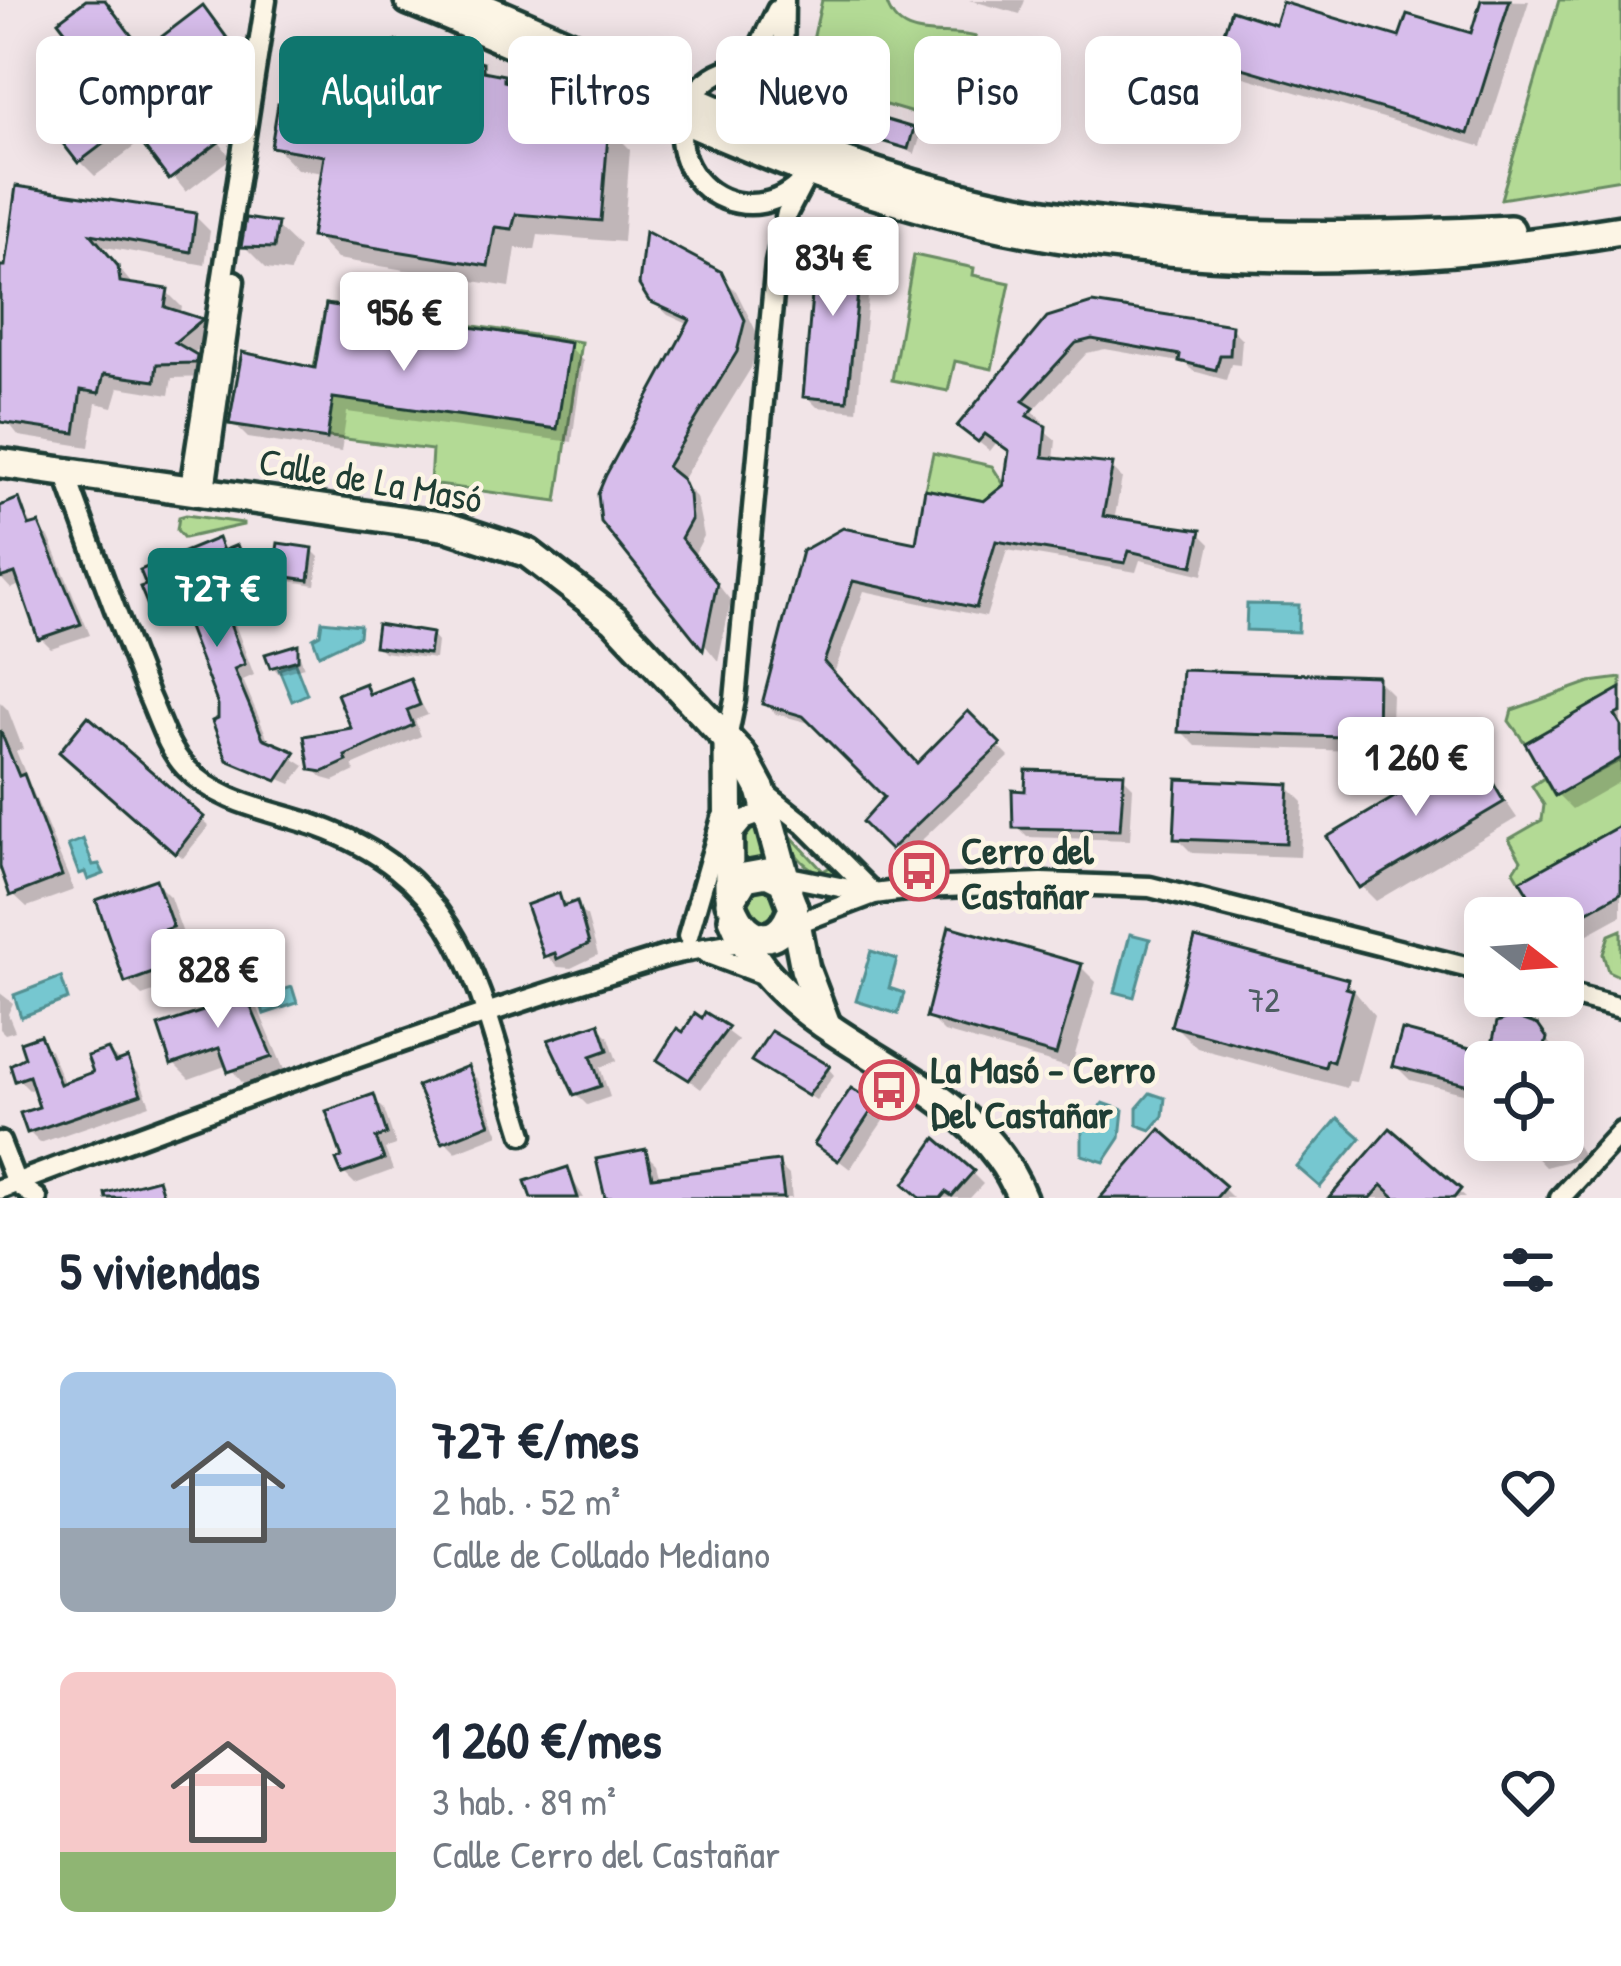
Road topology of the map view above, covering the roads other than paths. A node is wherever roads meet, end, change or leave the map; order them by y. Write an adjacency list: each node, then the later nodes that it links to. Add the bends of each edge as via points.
1 (266, 0): 21 (street, via 239,271)
2 (410, 0): 5 (main road)
3 (464, 0): 5 (main road)
4 (783, 0): 7 (street); 8 (street)
5 (500, 16): 6 (main road)
6 (541, 36)
7 (765, 36)
8 (783, 36)
9 (716, 75): 10 (street)
10 (692, 102)
11 (692, 109): 14 (main road)
12 (683, 144): 15 (street, via 696,179 722,199)
13 (813, 144): 14 (street)
14 (813, 161): 15 (street, via 780,198); 16 (main road, via 1019,208 1235,235 1509,231); 17 (main road, via 952,215 1158,251 1319,257 1486,250); 18 (street, via 787,213)
15 (754, 204): 18 (street, via 770,226)
16 (1621, 212)
17 (1621, 230)
18 (776, 263): 22 (street)
19 (0, 463): 20 (main road, Calle de La Masó)
20 (65, 472): 21 (main road, Calle de La Masó); 35 (street, via 177,758 210,789 350,839 410,874 456,937)
21 (198, 489): 22 (main road, Calle de La Masó, via 448,527 528,554 614,619)
22 (727, 739): 23 (main road, Calle de La Masó); 24 (main road, Calle de La Masó)
23 (731, 797): 25 (main road, Calle de La Masó); 29 (street)
24 (772, 803): 25 (street); 26 (street); 27 (main road, Calle de La Masó)
25 (730, 837): 27 (main road, Calle de La Masó)
26 (874, 894): 27 (street); 28 (street); 31 (street, via 976,884 1150,887)
27 (763, 905): 28 (street); 29 (street); 29 (street); 30 (main road, Calle de La Masó); 32 (main road, Calle de La Masó)
28 (830, 909): 30 (street, via 808,934)
29 (689, 943): 32 (street); 35 (street)
30 (803, 957): 36 (main road, Calle de La Masó)
31 (1464, 967)
32 (768, 976): 36 (main road, Calle de La Masó)
33 (1584, 999): 34 (street)
34 (1618, 1009)
35 (485, 1016): 38 (street); 40 (street)
36 (828, 1028): 42 (main road, Calle de La Masó, via 972,1122)
37 (1621, 1132): 43 (street)
38 (523, 1134)
39 (0, 1142): 40 (street)
40 (8, 1186): 41 (street)
41 (37, 1198)
42 (1022, 1198)
43 (1560, 1198)

